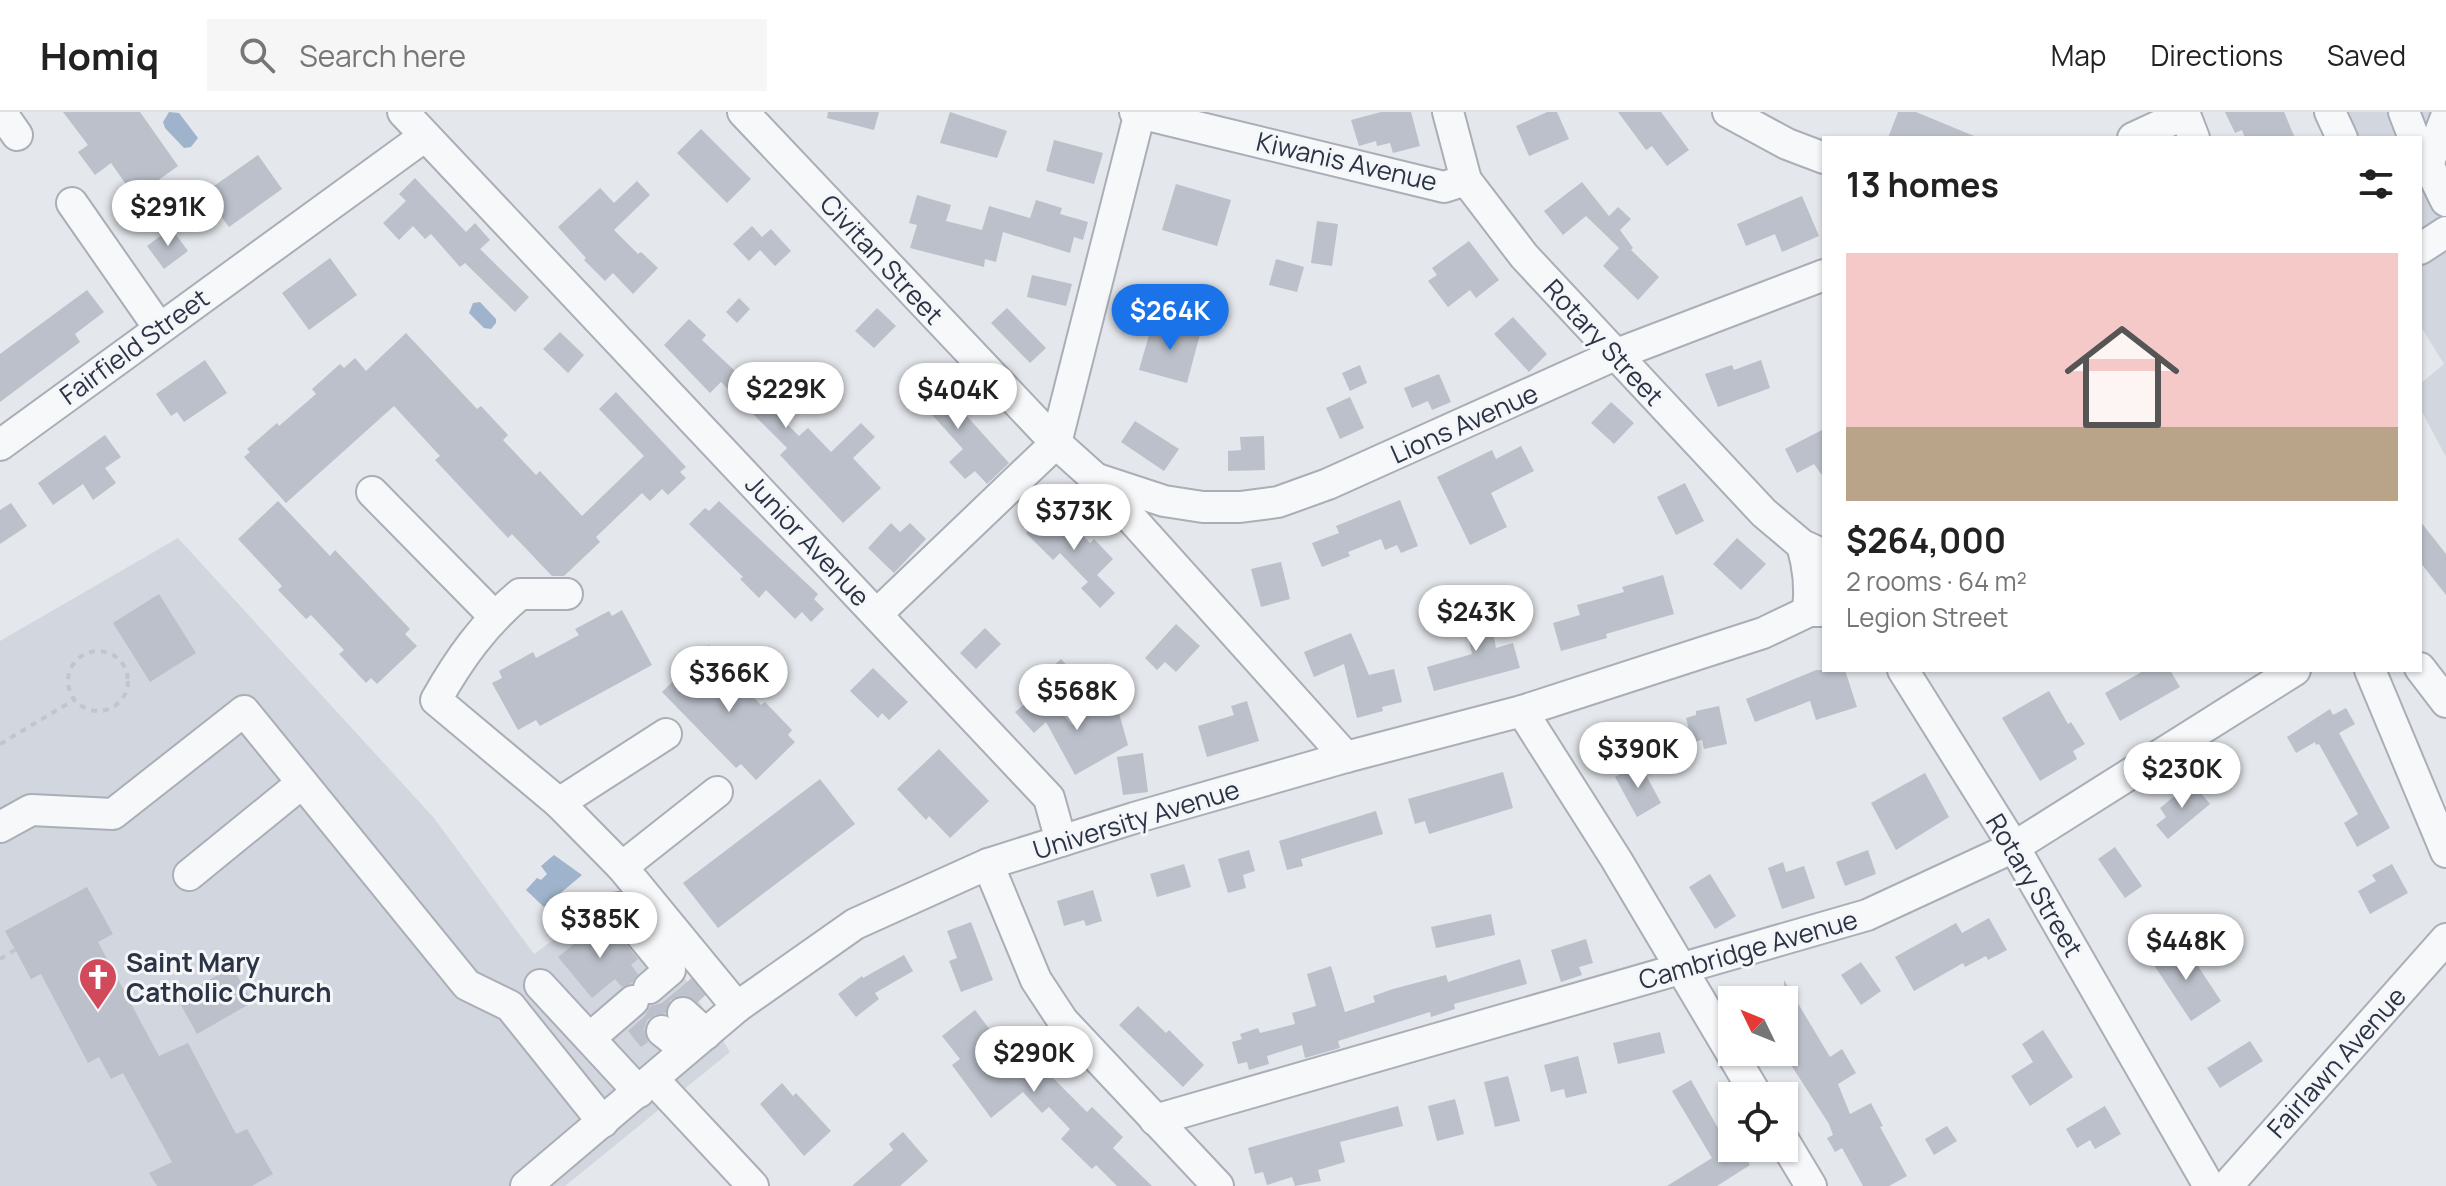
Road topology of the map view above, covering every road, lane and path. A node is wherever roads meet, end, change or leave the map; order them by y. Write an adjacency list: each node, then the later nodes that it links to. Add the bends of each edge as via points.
1 (403, 112): 10 (street, Junior Avenue)
2 (743, 112): 23 (street, Civitan Street)
3 (1138, 112): 16 (street, Kiwanis Avenue, via 1444,187); 23 (street)
4 (1448, 112): 16 (street, Rotary Street)
5 (1728, 112): 14 (street)
6 (2330, 112): 12 (street)
7 (2404, 112): 13 (street)
8 (2446, 117): 15 (street)
9 (2188, 121): 11 (street)
10 (425, 136): 21 (street, Fairfield Street); 32 (street, Junior Avenue)
11 (2139, 136)
12 (2341, 136)
13 (2414, 136)
14 (1822, 157)
15 (2427, 169)
16 (1466, 180): 22 (street, Rotary Street, via 1524,256)
17 (72, 203): 21 (street)
18 (2446, 232): 19 (street)
19 (2422, 248)
20 (1822, 276): 22 (street, Lions Avenue)
21 (159, 328): 24 (street, Fairfield Street)
22 (1617, 354): 27 (street, Lions Avenue, via 1278,502 1240,507); 29 (street, Rotary Street, via 1764,513)
23 (1056, 443): 25 (street, Civitan Street); 32 (street)
24 (0, 445)
25 (1096, 479): 27 (street, Lions Avenue); 28 (street, Civitan Street)
26 (372, 492): 33 (street)
27 (1176, 503): 28 (street, via 1161,515)
28 (1153, 542): 43 (street, Civitan Street)
29 (1813, 550): 31 (street, Rotary Street, via 1808,565)
30 (567, 594): 33 (street, via 520,594)
31 (1819, 609): 40 (street, University Avenue, via 1763,633)
32 (877, 614): 48 (street, Junior Avenue, via 1049,798)
33 (494, 616): 46 (street, via 459,659 436,700)
34 (2422, 671): 39 (street)
35 (1904, 672): 49 (street, Rotary Street)
36 (2292, 672): 49 (street, Cambridge Avenue)
37 (2371, 672): 50 (street)
38 (74, 700): 38 (path, via 100,712 118,704 129,678 121,660 94,650 77,659 68,674); 42 (path)
39 (2446, 702)
40 (1522, 711): 43 (street, University Avenue); 58 (street)
41 (666, 734): 46 (street)
42 (0, 744)
43 (1346, 757): 48 (street, University Avenue)
44 (302, 783): 47 (street, via 244,711 113,814 31,810); 53 (street); 66 (street, via 467,985 510,1006)
45 (717, 792): 52 (street)
46 (559, 803): 52 (street)
47 (0, 827)
48 (1061, 841): 51 (street, University Avenue)
49 (2014, 847): 58 (street, Cambridge Avenue, via 1867,915); 72 (street, Rotary Street)
50 (2445, 848)
51 (988, 864): 61 (street, University Avenue, via 855,924); 65 (street, via 1036,980 1063,1021)
52 (622, 867): 61 (street)
53 (189, 875)
54 (619, 908): 60 (street)
55 (2446, 939): 73 (street, Fairlawn Avenue)
56 (15, 950): 57 (path)
57 (0, 959)
58 (1681, 969): 63 (street); 65 (street, Cambridge Avenue)
59 (540, 985): 62 (street)
60 (661, 999): 61 (street); 61 (street); 62 (street)
61 (712, 1029): 64 (street, University Avenue)
62 (590, 1038): 64 (street)
63 (1749, 1082)
64 (646, 1086): 66 (street, University Avenue); 70 (street)
65 (1155, 1120): 71 (street)
66 (603, 1122): 69 (street, University Avenue)
67 (1792, 1162): 68 (street)
68 (1799, 1181)
69 (526, 1186)
70 (753, 1186)
71 (1218, 1186)
72 (2209, 1186)
73 (2227, 1186)

